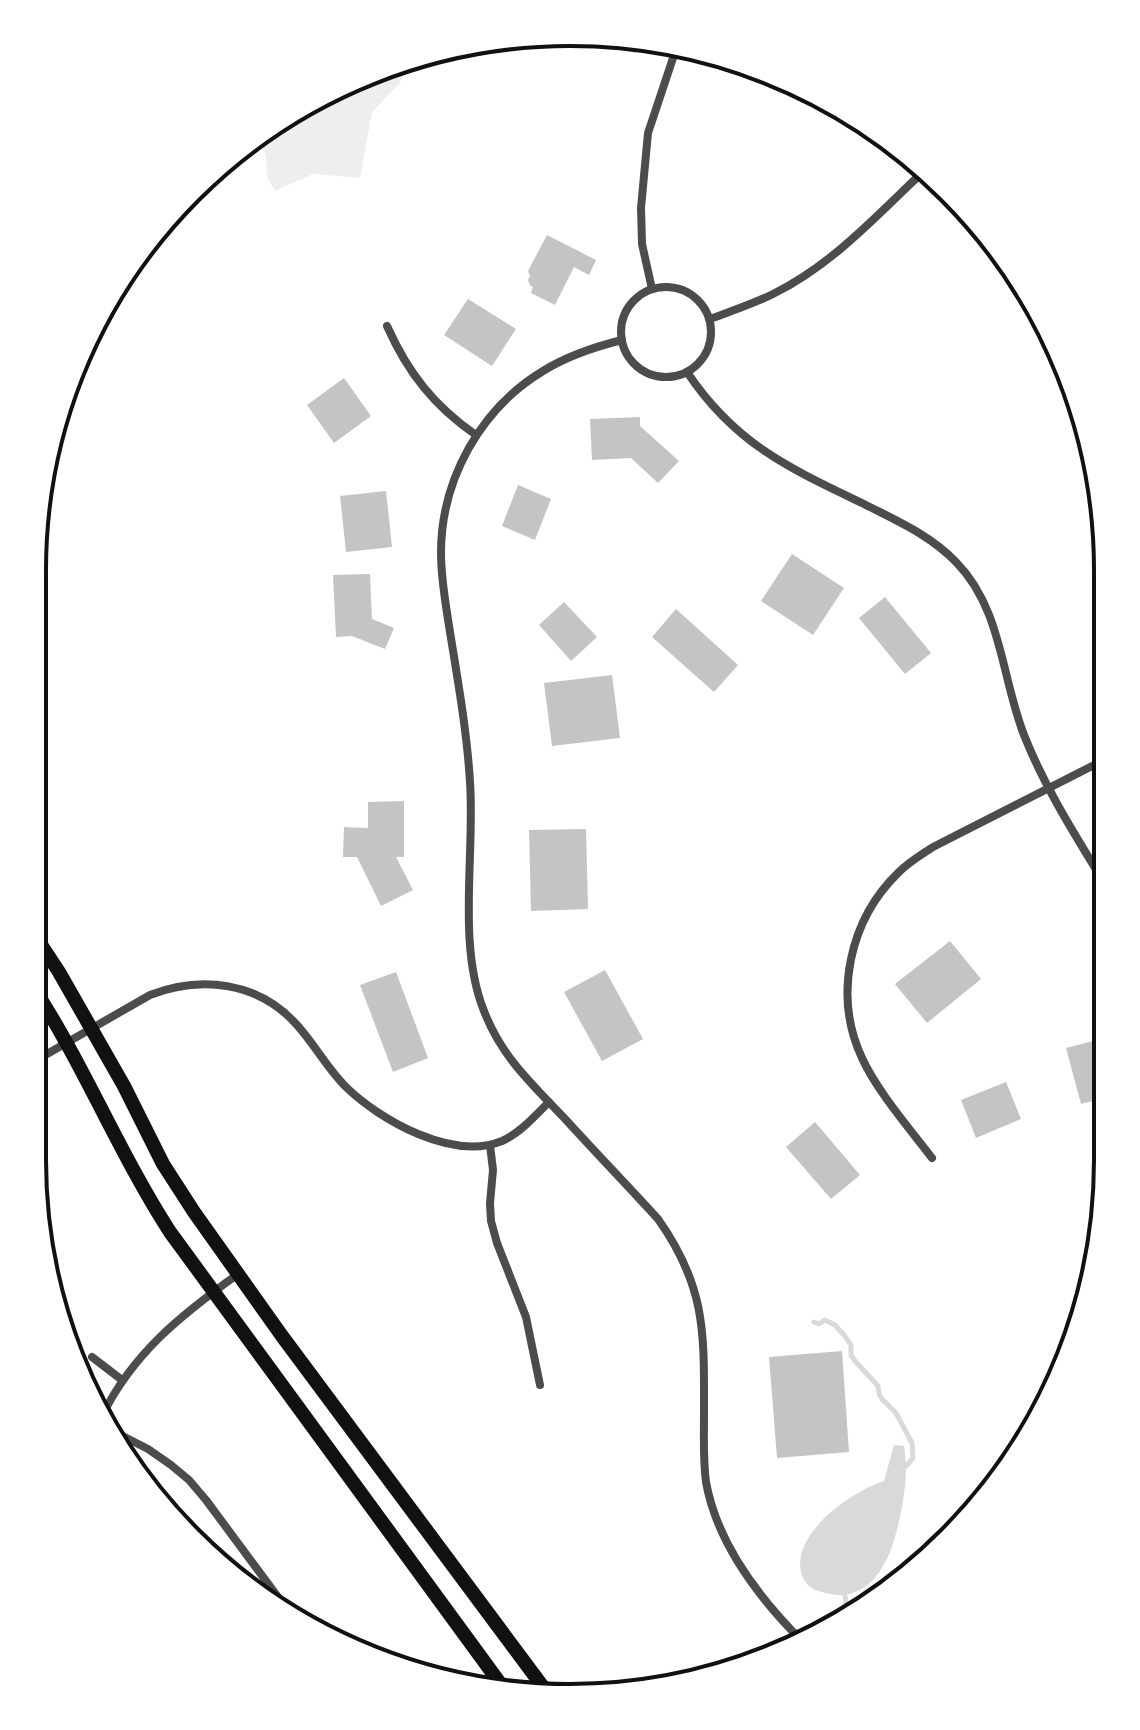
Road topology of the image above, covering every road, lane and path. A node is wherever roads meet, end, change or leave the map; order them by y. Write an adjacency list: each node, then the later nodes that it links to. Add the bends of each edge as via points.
1 (674, 56): 3 (street, via 648,133 641,217)
2 (917, 177): 4 (street, via 813,270 774,293)
3 (652, 289): 4 (street, via 681,289 694,296); 6 (street, via 631,303 621,327)
4 (710, 319): 7 (street, via 708,350)
5 (387, 326): 8 (street, via 414,377)
6 (622, 340): 7 (street, via 634,364 646,372 659,377); 8 (street, via 543,371 502,403)
7 (687, 372): 10 (street, via 725,419 773,458 917,530 958,563 995,626 1022,731)
8 (476, 435): 17 (street, via 452,486 441,551 471,786 470,947 479,995 494,1033 507,1056)
9 (1094, 765): 10 (street)
10 (1048, 789): 11 (street); 19 (street, via 914,859 882,891 857,936 847,989 861,1058)
11 (1094, 866)
12 (46, 952): 14 (main road)
13 (46, 1008): 15 (main road)
14 (91, 1029): 15 (street); 18 (street, via 166,989 190,984 239,988 280,1009 328,1068 375,1110 428,1138 472,1147); 20 (main road, via 163,1164)
15 (67, 1043): 16 (street); 21 (main road, via 152,1203)
16 (46, 1055)
17 (549, 1102): 18 (street, via 520,1130); 28 (street, via 658,1219 686,1265 702,1323 704,1461 712,1508 739,1565)
18 (490, 1145): 24 (street, via 491,1221 526,1317)
19 (932, 1158)
20 (238, 1274): 21 (street); 30 (main road)
21 (213, 1292): 23 (street, via 173,1324); 29 (main road)
22 (92, 1357): 23 (street)
23 (122, 1380): 25 (street)
24 (540, 1385)
25 (108, 1406)
26 (126, 1438): 27 (street, via 189,1480)
27 (271, 1591)
28 (794, 1633)
29 (497, 1679)
30 (540, 1683)

